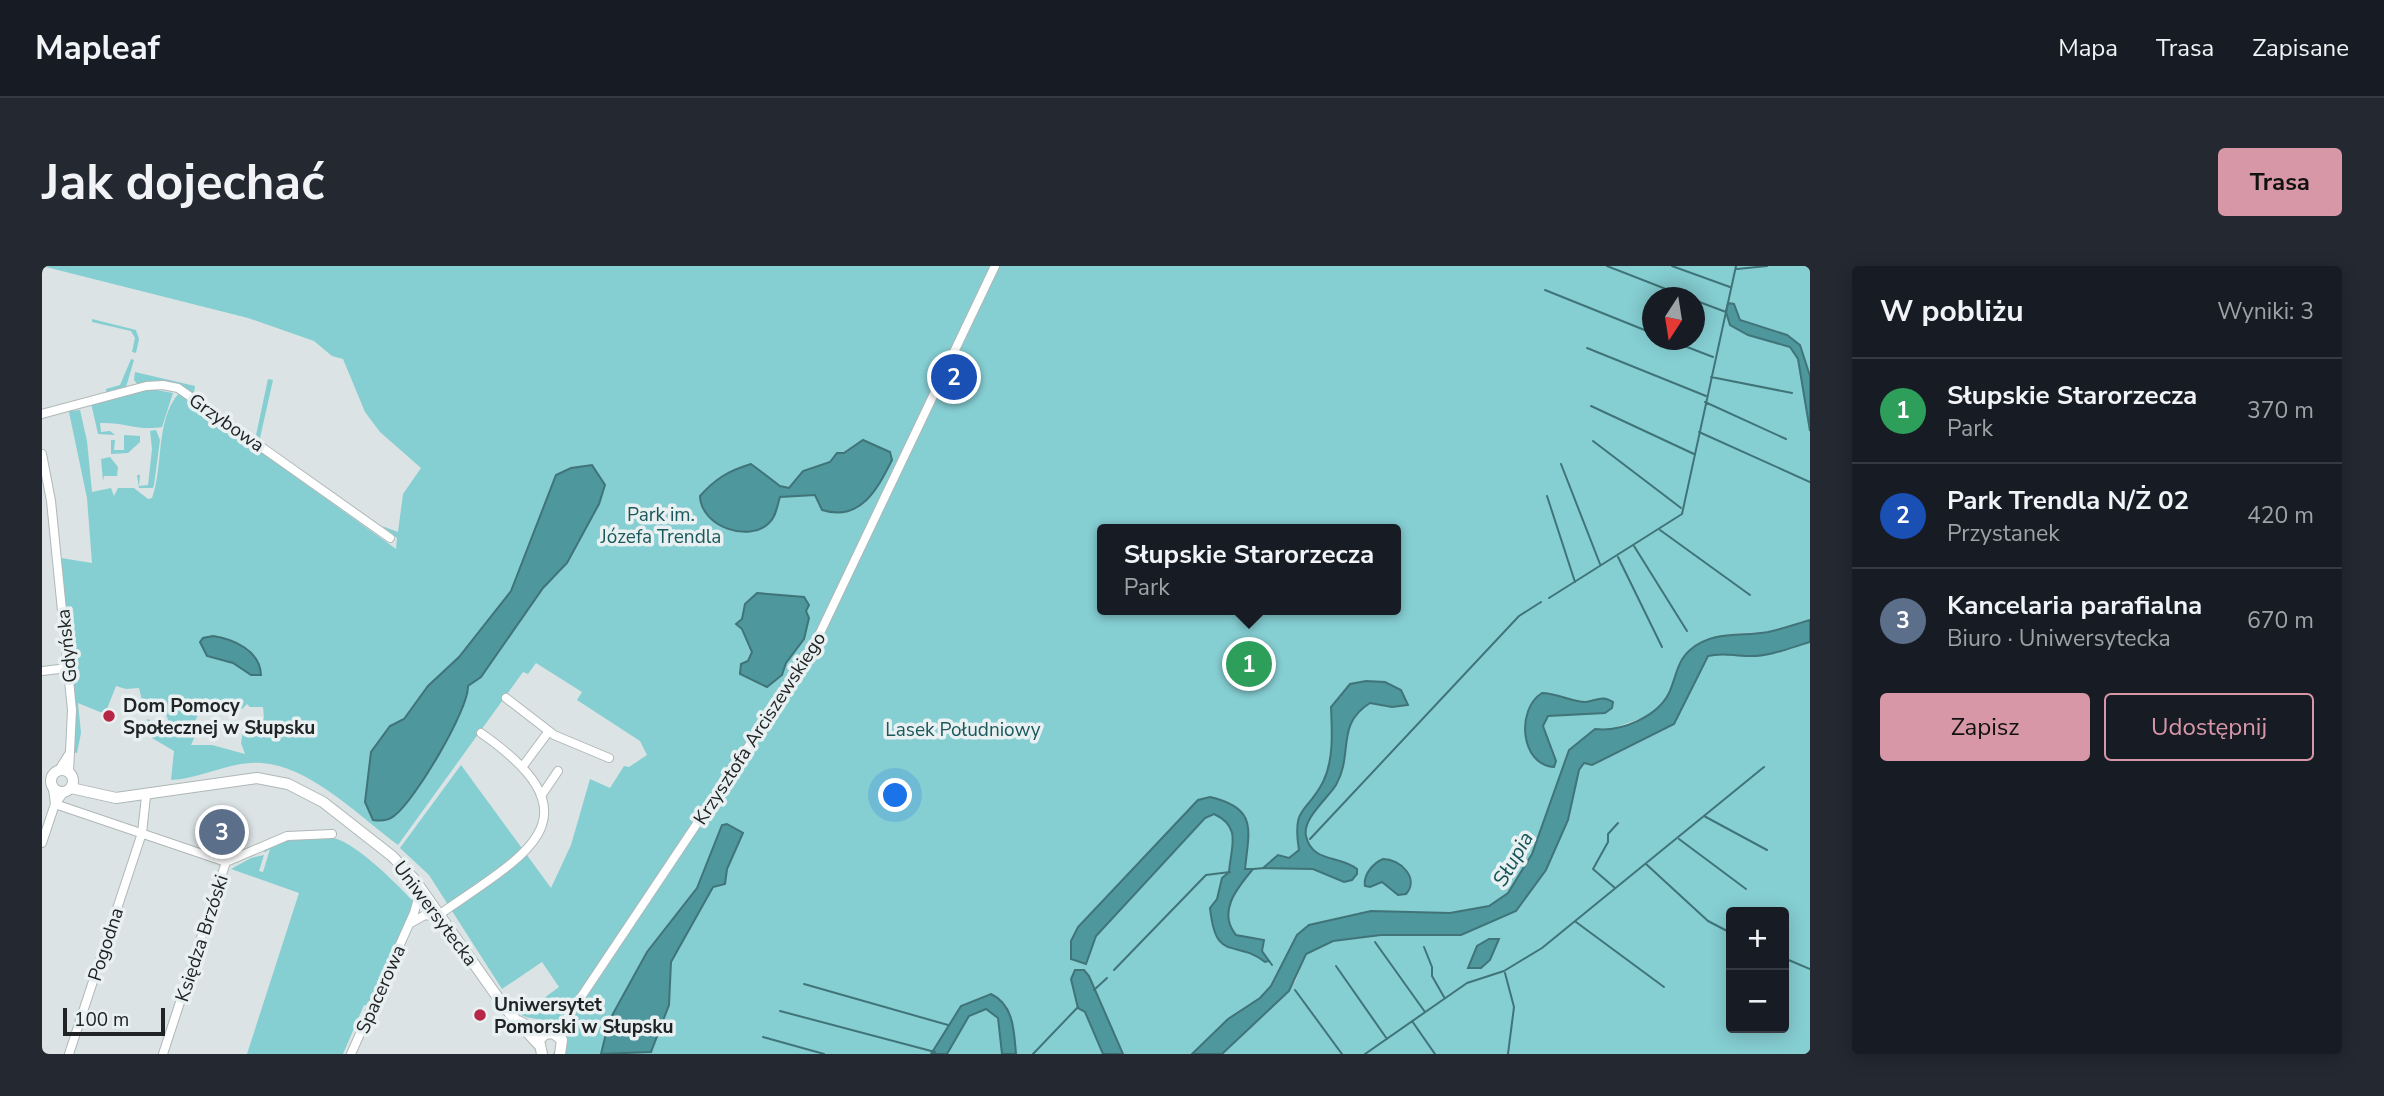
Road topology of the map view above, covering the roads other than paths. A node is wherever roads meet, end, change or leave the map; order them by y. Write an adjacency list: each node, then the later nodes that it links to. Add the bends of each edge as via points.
1 (995, 266): 25 (street, Krzysztofa Arciszewskiego, via 810,656 565,1021)
2 (42, 414): 4 (street, Grzybowa, via 146,386 178,388)
3 (42, 454): 5 (street, Gdyńska)
4 (390, 538)
5 (68, 668): 6 (street); 13 (street, Gdyńska, via 72,710 69,754)
6 (42, 671)
7 (506, 698): 8 (street)
8 (549, 731): 10 (street); 11 (street)
9 (481, 733): 11 (street)
10 (609, 758)
11 (523, 766): 16 (street)
12 (558, 771): 16 (street)
13 (58, 780): 14 (main road, via 114,791); 15 (main road, via 116,798); 17 (street, Gdyńska)
14 (162, 791): 15 (main road); 22 (main road, Uniwersytecka, via 247,778 272,780 323,802 392,856)
15 (146, 796): 18 (street, Pogodna)
16 (541, 796): 23 (street, via 541,830 526,853)
17 (55, 804): 18 (street); 20 (street, Gdyńska)
18 (142, 833): 21 (street); 26 (street, Pogodna)
19 (332, 834): 21 (street, via 279,838)
20 (42, 843)
21 (226, 863): 27 (street, Księdza Brzóski)
22 (421, 888): 23 (main road, Uniwersytecka); 24 (street, Spacerowa)
23 (441, 916): 24 (street, Spacerowa, via 425,915); 25 (main road, Uniwersytecka, via 515,1019)
24 (409, 924): 28 (street, Spacerowa)
25 (545, 1044): 29 (main road, via 564,1044)
26 (69, 1054)
27 (163, 1054)
28 (351, 1054)
29 (559, 1054)

